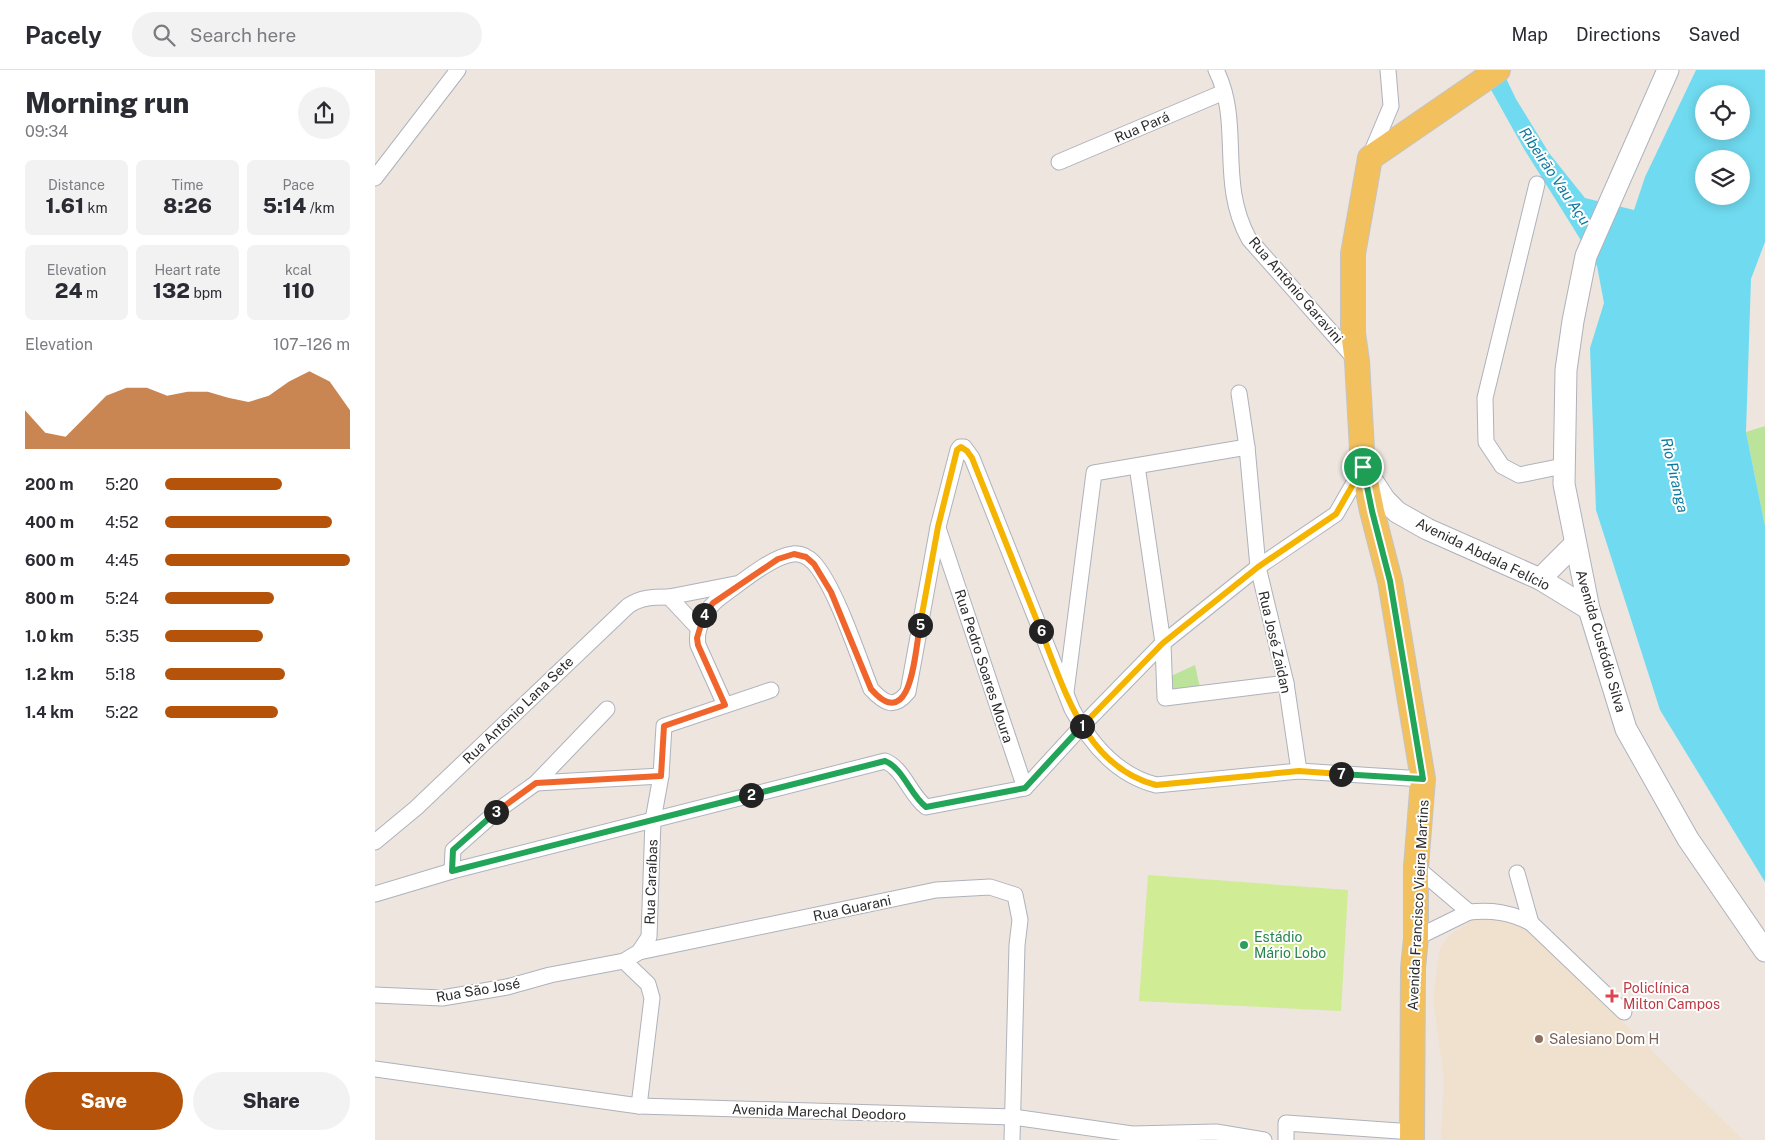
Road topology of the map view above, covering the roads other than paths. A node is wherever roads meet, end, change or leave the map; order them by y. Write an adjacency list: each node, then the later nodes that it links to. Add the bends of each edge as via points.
1 (457, 70): 9 (street)
2 (1215, 70): 6 (street, Rua Antônio Garavini)
3 (1388, 70): 7 (street, via 1391,106)
4 (1668, 70): 16 (main road, Avenida Custódio Silva, via 1587,256 1566,370)
5 (1489, 75): 7 (main road)
6 (1224, 92): 8 (street, Rua Pará); 11 (street, Rua Antônio Garavini, via 1229,111 1230,179 1240,222 1255,245)
7 (1370, 158): 11 (main road, via 1353,254 1353,333)
8 (1059, 162)
9 (375, 178)
10 (1537, 184): 16 (street, via 1485,398 1486,442 1501,466 1519,475)
11 (1357, 361): 15 (main road)
12 (1239, 393): 13 (street, Rua José Zaidan)
13 (1247, 447): 14 (street); 19 (street, Rua José Zaidan)
14 (1137, 466): 25 (street); 28 (street, via 1094,473)
15 (1363, 467): 19 (street, via 1336,514); 20 (main road, Avenida Abdala Felício, via 1397,512 1427,529); 34 (main road, Avenida Francisco Vieira Martins, via 1390,581)
16 (1564, 475): 18 (main road, Avenida Custódio Silva)
17 (938, 527): 21 (street, via 908,692 900,701 890,704 871,689 831,592 810,560 800,555 787,555); 28 (street, via 957,450 964,447 972,458); 36 (street, Rua Pedro Soares Moura)
18 (1574, 540): 20 (main road); 23 (main road, Avenida Custódio Silva)
19 (1258, 567): 25 (street); 26 (street, Rua José Zaidan)
20 (1540, 579): 23 (main road, Avenida Abdala Felício)
21 (741, 583): 22 (street, Rua Antônio Lana Sete); 24 (street, via 713,603)
22 (669, 597): 24 (street); 38 (street, Rua Antônio Lana Sete, via 648,597 627,606 416,808)
23 (1589, 609): 46 (main road, Avenida Custódio Silva, via 1626,729 1688,839)
24 (699, 628): 29 (street, via 698,645)
25 (1163, 643): 26 (street, via 1165,698); 31 (street)
26 (1286, 683): 32 (street, Rua José Zaidan)
27 (771, 690): 29 (street)
28 (1066, 694): 31 (street)
29 (725, 705): 33 (street, Rua Caraíbas, via 664,726)
30 (607, 709): 35 (street)
31 (1081, 727): 32 (street, via 1095,745 1127,774 1156,785); 36 (street)
32 (1299, 771): 34 (street)
33 (661, 776): 35 (street); 37 (street, Rua Caraíbas)
34 (1423, 779): 39 (main road, Avenida Francisco Vieira Martins)
35 (536, 783): 40 (street, via 453,850)
36 (1025, 788): 37 (street, via 926,807 918,801 893,764 885,761)
37 (653, 820): 40 (street); 47 (street, Rua Caraíbas, via 649,937)
38 (375, 842)
39 (1416, 868): 43 (street); 45 (main road, Avenida Francisco Vieira Martins)
40 (452, 871): 42 (street)
41 (1517, 873): 44 (street)
42 (375, 894)
43 (1469, 912): 44 (street, via 1516,914); 45 (street)
44 (1531, 923): 50 (street)
45 (1416, 938): 54 (main road, Avenida Francisco Vieira Martins)
46 (1765, 951)
47 (639, 952): 48 (street); 53 (street, Rua Guarani, via 936,890 990,887 1015,895 1020,920)
48 (624, 961): 49 (street, Rua São José, via 442,998); 52 (street, via 648,984 652,998)
49 (375, 995)
50 (1624, 1012)
51 (375, 1069): 52 (street, Avenida Marechal Deodoro)
52 (639, 1106): 53 (street, Avenida Marechal Deodoro)
53 (1013, 1118): 55 (street); 56 (street, Avenida Marechal Deodoro, via 1132,1134 1216,1132)
54 (1412, 1136): 57 (street, via 1286,1123)
55 (1012, 1140)
56 (1264, 1140)
57 (1285, 1140)

